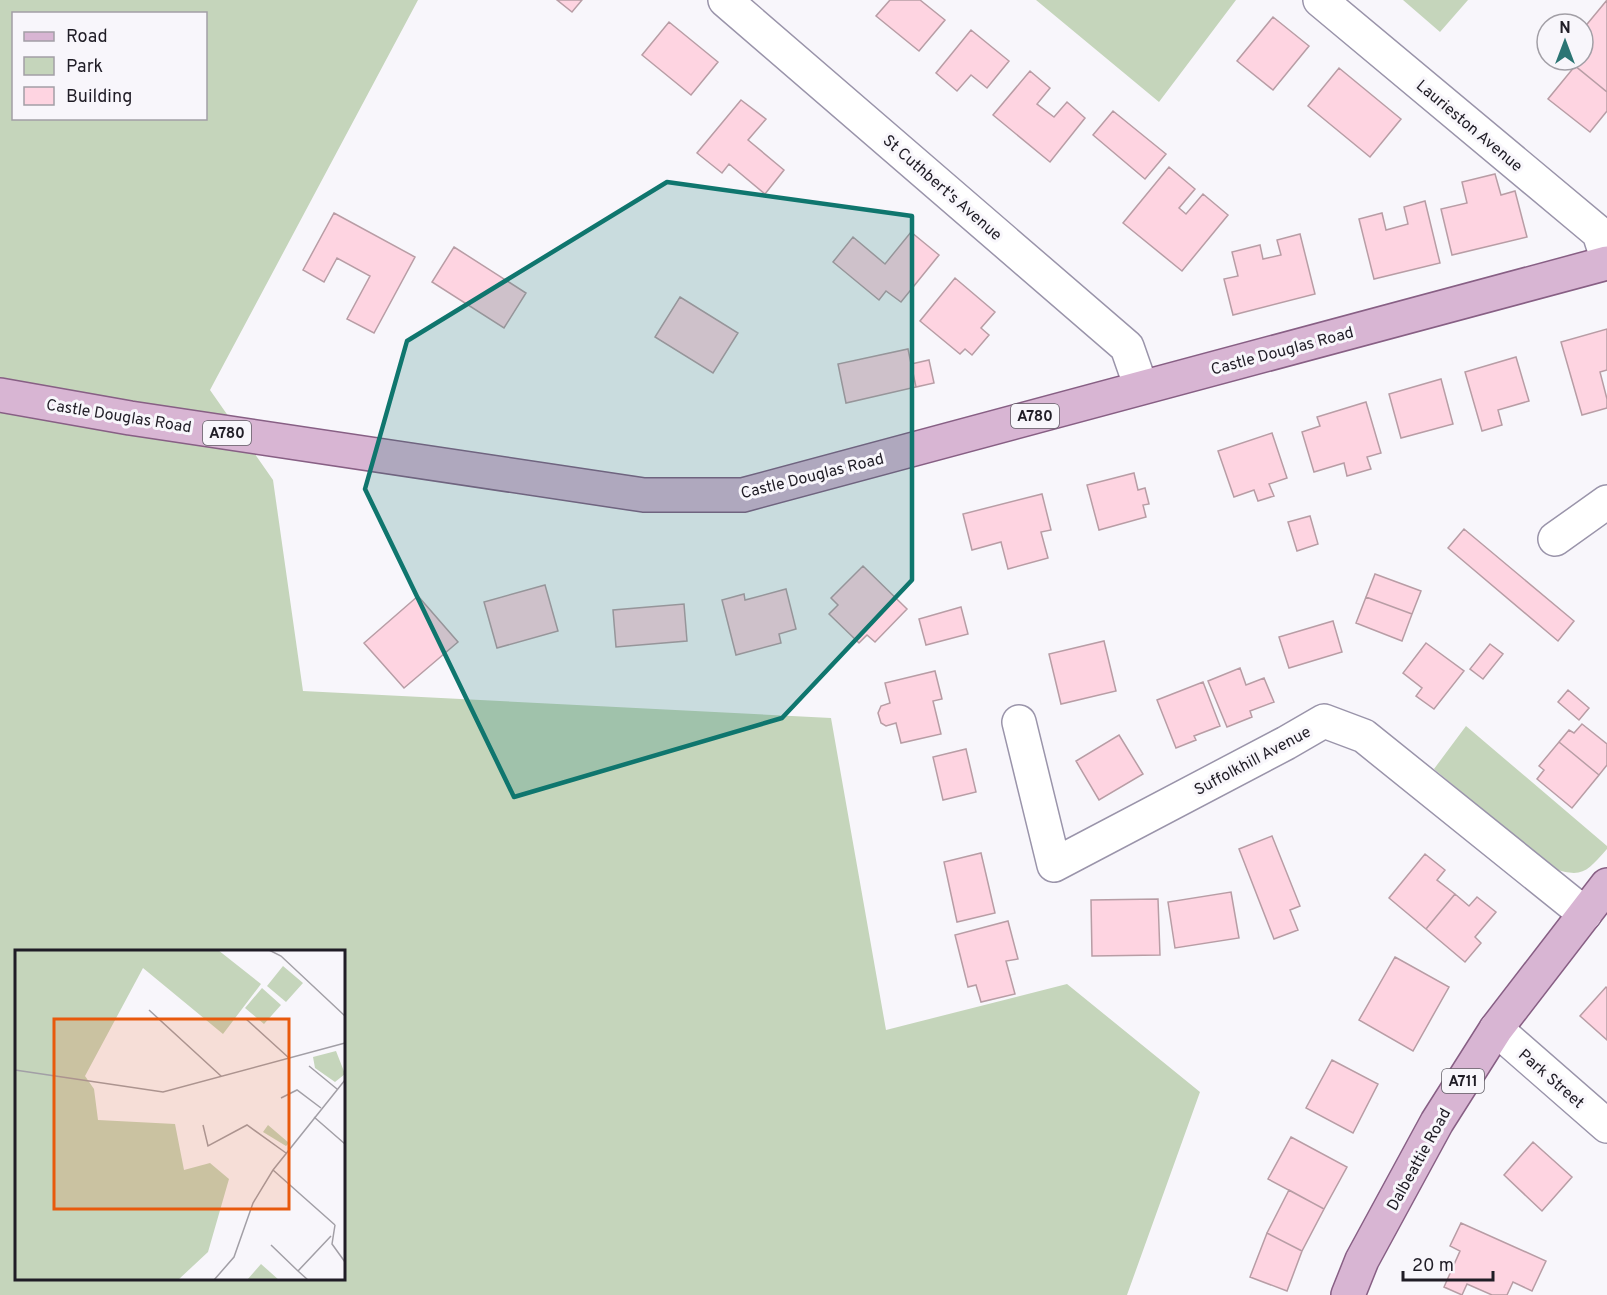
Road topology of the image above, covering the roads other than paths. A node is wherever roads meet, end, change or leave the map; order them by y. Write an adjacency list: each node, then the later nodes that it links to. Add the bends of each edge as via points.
1 (725, 0): 5 (street, St Cuthbert's Avenue, via 1128,347)
2 (1320, 0): 3 (street, Laurieston Avenue, via 1599,232)
3 (1607, 258)
4 (1607, 263): 5 (main road, Castle Douglas Road / A780)
5 (1141, 387): 6 (main road, Castle Douglas Road / A780, via 743,495 644,495)
6 (0, 395)
7 (1607, 502): 8 (street)
8 (1555, 539)
9 (1019, 722): 11 (street, Suffolkhill Avenue, via 1054,866 1324,721 1364,736)
10 (1607, 885): 11 (main road, Dalbeattie Road / A711)
11 (1585, 914): 12 (main road, Dalbeattie Road / A711)
12 (1496, 1029): 13 (street, Park Street); 14 (main road, Dalbeattie Road / A711, via 1437,1122 1362,1260)
13 (1607, 1126)
14 (1348, 1295)

